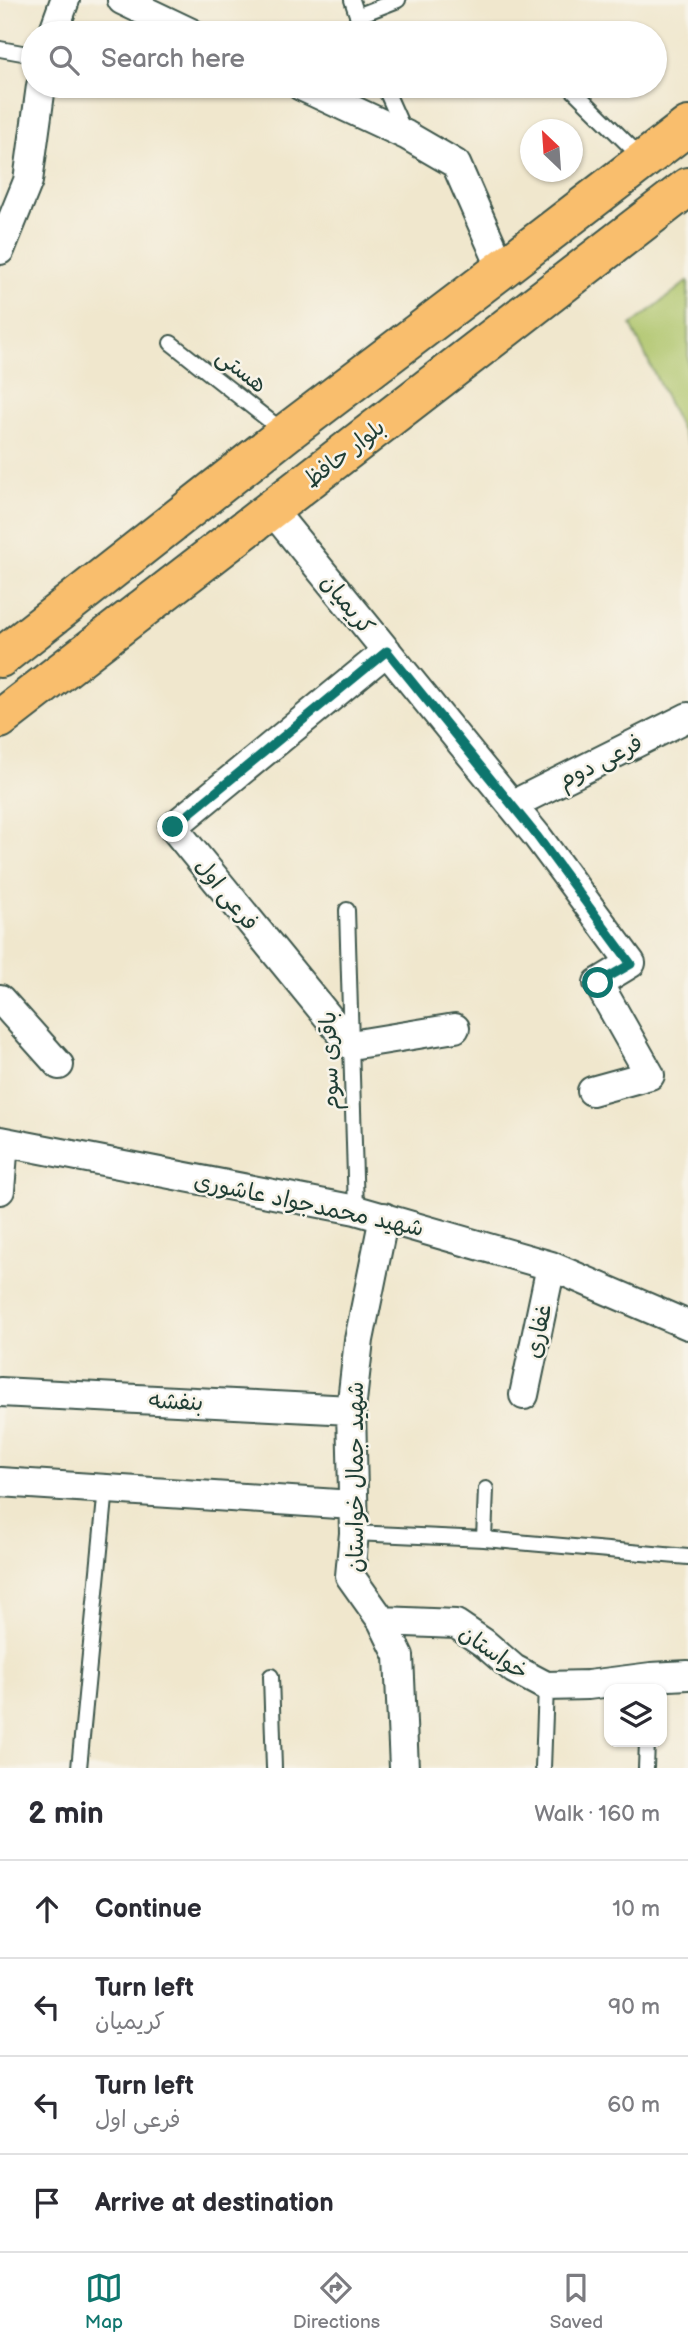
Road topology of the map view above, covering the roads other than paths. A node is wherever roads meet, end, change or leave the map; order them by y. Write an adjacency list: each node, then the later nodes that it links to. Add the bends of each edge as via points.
1 (65, 0): 6 (street)
2 (122, 0): 7 (street)
3 (352, 0): 5 (lane)
4 (398, 0): 5 (lane)
5 (357, 16): 8 (lane)
6 (57, 21)
7 (166, 21)
8 (359, 21)
9 (0, 49): 10 (lane)
10 (21, 53)
11 (39, 98): 19 (street, via 28,181)
12 (326, 98): 16 (street)
13 (389, 98): 16 (lane)
14 (581, 98): 17 (lane)
15 (688, 126): 17 (main road)
16 (405, 135): 20 (street, via 456,164)
17 (644, 159): 20 (main road)
18 (688, 187): 23 (main road, بلوار حافظ)
19 (0, 250)
20 (502, 270): 22 (main road)
21 (171, 343): 22 (lane, هستی)
22 (285, 433): 25 (main road)
23 (271, 509): 24 (street, کریمیان); 27 (main road, بلوار حافظ)
24 (387, 651): 28 (street, کریمیان); 32 (street, فرعی اول, via 173,827)
25 (0, 657)
26 (688, 717): 28 (street, فرعی دوم)
27 (0, 719)
28 (512, 805): 34 (street, کریمیان, via 631,964 598,983 650,1074)
29 (347, 910): 32 (lane, باقری سوم)
30 (0, 999): 33 (street)
31 (454, 1028): 32 (street)
32 (351, 1045): 37 (lane, باقری سوم)
33 (59, 1065)
34 (592, 1091)
35 (2, 1142): 36 (street); 37 (street, شهید محمدجواد عاشوری)
36 (0, 1190)
37 (356, 1210): 38 (street, شهید محمدجواد عاشوری)
38 (384, 1217): 39 (street, شهید محمدجواد عاشوری); 43 (street, شهید جمال خواستان, via 359,1340)
39 (551, 1266): 40 (street, شهید محمدجواد عاشوری); 42 (street, غفاری)
40 (688, 1325)
41 (0, 1392): 43 (street, بنفشه)
42 (524, 1395)
43 (351, 1410): 47 (street, شهید جمال خواستان)
44 (0, 1482): 45 (street)
45 (106, 1488): 47 (street); 56 (lane)
46 (486, 1489): 48 (lane)
47 (353, 1519): 48 (lane); 50 (street, شهید جمال خواستان, via 350,1576)
48 (484, 1539): 49 (lane)
49 (688, 1557)
50 (382, 1621): 54 (street, خواستان, via 456,1624 514,1669); 58 (street, شهید جمال خواستان, via 399,1656)
51 (688, 1675): 53 (street, خواستان)
52 (271, 1676): 57 (lane)
53 (651, 1683): 54 (street, خواستان)
54 (545, 1686): 59 (lane)
55 (647, 1747): 60 (lane)
56 (79, 1768)
57 (274, 1768)
58 (404, 1768)
59 (542, 1768)
60 (646, 1768)

